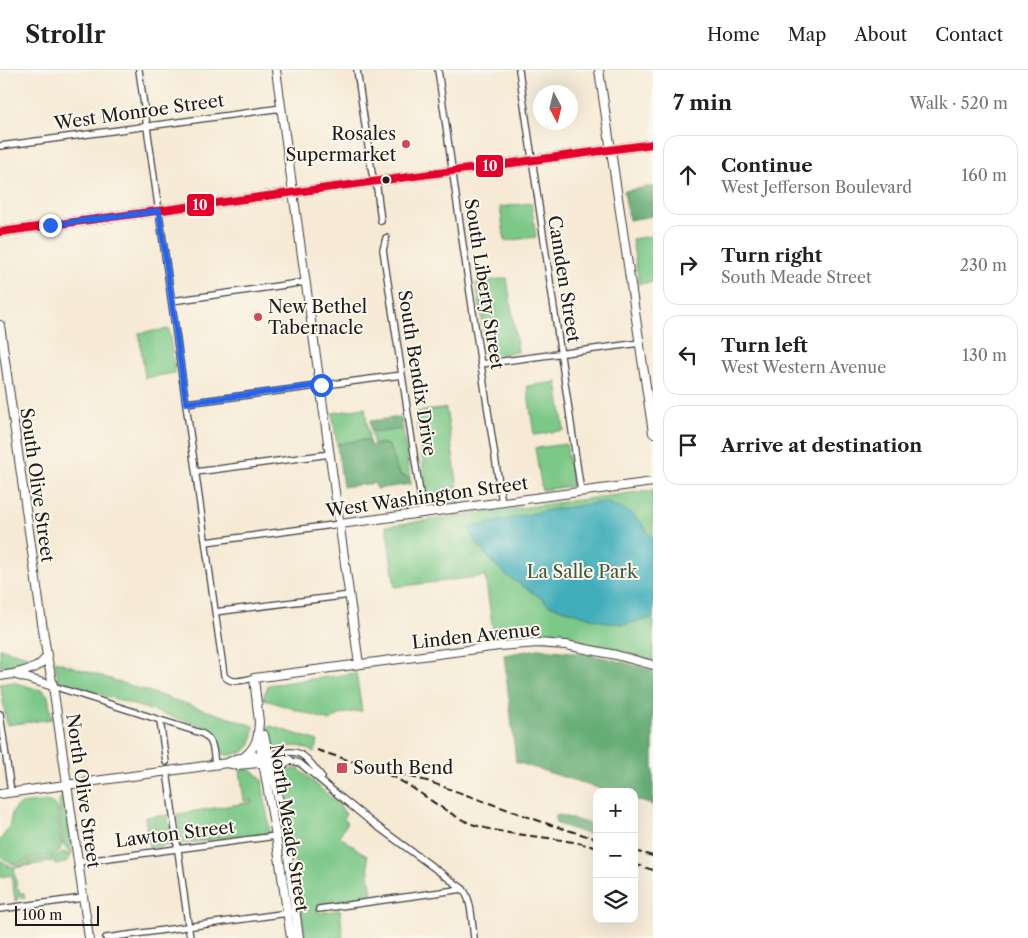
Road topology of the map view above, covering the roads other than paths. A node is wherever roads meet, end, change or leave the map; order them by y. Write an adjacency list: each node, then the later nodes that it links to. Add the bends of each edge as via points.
1 (139, 70): 8 (street)
2 (276, 70): 7 (street)
3 (357, 70): 14 (street)
4 (438, 70): 13 (street, South Liberty Street)
5 (519, 70): 12 (street, Camden Street)
6 (599, 70): 11 (street)
7 (282, 108): 8 (street, West Monroe Street); 15 (street)
8 (147, 126): 10 (street, West Monroe Street); 16 (street)
9 (653, 144): 11 (main road)
10 (0, 146)
11 (611, 150): 12 (main road); 23 (street)
12 (531, 160): 13 (main road); 24 (street, Camden Street)
13 (453, 171): 14 (main road); 25 (street, South Liberty Street)
14 (375, 181): 15 (main road); 17 (street)
15 (294, 192): 16 (main road); 20 (street)
16 (159, 211): 18 (main road); 21 (street)
17 (381, 221)
18 (0, 232)
19 (386, 238): 26 (street, South Bendix Drive, via 383,250)
20 (306, 282): 21 (street); 27 (street)
21 (172, 301): 28 (street)
22 (0, 326): 40 (street, South Olive Street)
23 (640, 343): 24 (street); 29 (street)
24 (561, 353): 25 (street); 33 (street, Camden Street)
25 (481, 364): 34 (street, South Liberty Street)
26 (402, 374): 27 (street); 35 (street, South Bendix Drive)
27 (321, 385): 28 (street); 30 (street)
28 (186, 403): 31 (street)
29 (653, 433)
30 (330, 454): 31 (street); 36 (street)
31 (196, 472): 37 (street)
32 (653, 482): 33 (street, West Washington Street)
33 (581, 492): 34 (street, West Washington Street)
34 (502, 503): 35 (street, West Washington Street)
35 (423, 513): 36 (street, West Washington Street)
36 (340, 524): 37 (street, West Washington Street); 38 (street)
37 (206, 542): 39 (street)
38 (350, 595): 39 (street); 41 (street)
39 (216, 612): 45 (street, via 224,675 232,681)
40 (46, 652): 43 (street, via 36,668); 46 (street, North Olive Street)
41 (359, 664): 42 (street, Linden Avenue, via 538,643 566,645); 45 (street, Linden Avenue)
42 (653, 665)
43 (13, 674): 44 (street); 46 (street)
44 (0, 676)
45 (254, 678): 49 (street, North Meade Street)
46 (53, 686): 48 (street); 58 (street, North Olive Street)
47 (0, 714): 60 (street)
48 (160, 720): 54 (street); 56 (street, via 210,739)
49 (259, 722): 50 (street, North Meade Street); 52 (street, North Meade Street)
50 (258, 734): 51 (street, via 254,747); 52 (street, North Meade Street)
51 (242, 758): 52 (street); 55 (street)
52 (266, 758): 53 (street); 55 (street, via 237,765); 59 (street, via 297,752 305,756); 62 (street, North Meade Street); 63 (street, North Meade Street)
53 (289, 760): 59 (street, via 310,770); 62 (street, via 278,775)
54 (166, 762)
55 (227, 763): 56 (street)
56 (215, 765): 57 (street)
57 (167, 772): 58 (street); 64 (street)
58 (67, 785): 60 (street); 65 (street, North Olive Street)
59 (332, 790): 66 (street)
60 (11, 792): 61 (street)
61 (0, 794)
62 (278, 797): 70 (street, North Meade Street)
63 (276, 836): 64 (street, Lawton Street); 70 (street, North Meade Street)
64 (177, 849): 65 (street, Lawton Street); 71 (street)
65 (78, 862): 67 (street, North Olive Street)
66 (464, 889): 69 (street); 77 (street)
67 (83, 898): 68 (street); 72 (street, North Olive Street)
68 (0, 909)
69 (320, 909)
70 (291, 912): 71 (street); 75 (street, North Meade Street); 76 (street, North Meade Street)
71 (188, 926): 73 (street); 74 (street)
72 (88, 938)
73 (106, 938)
74 (190, 938)
75 (290, 938)
76 (299, 938)
77 (474, 938)

